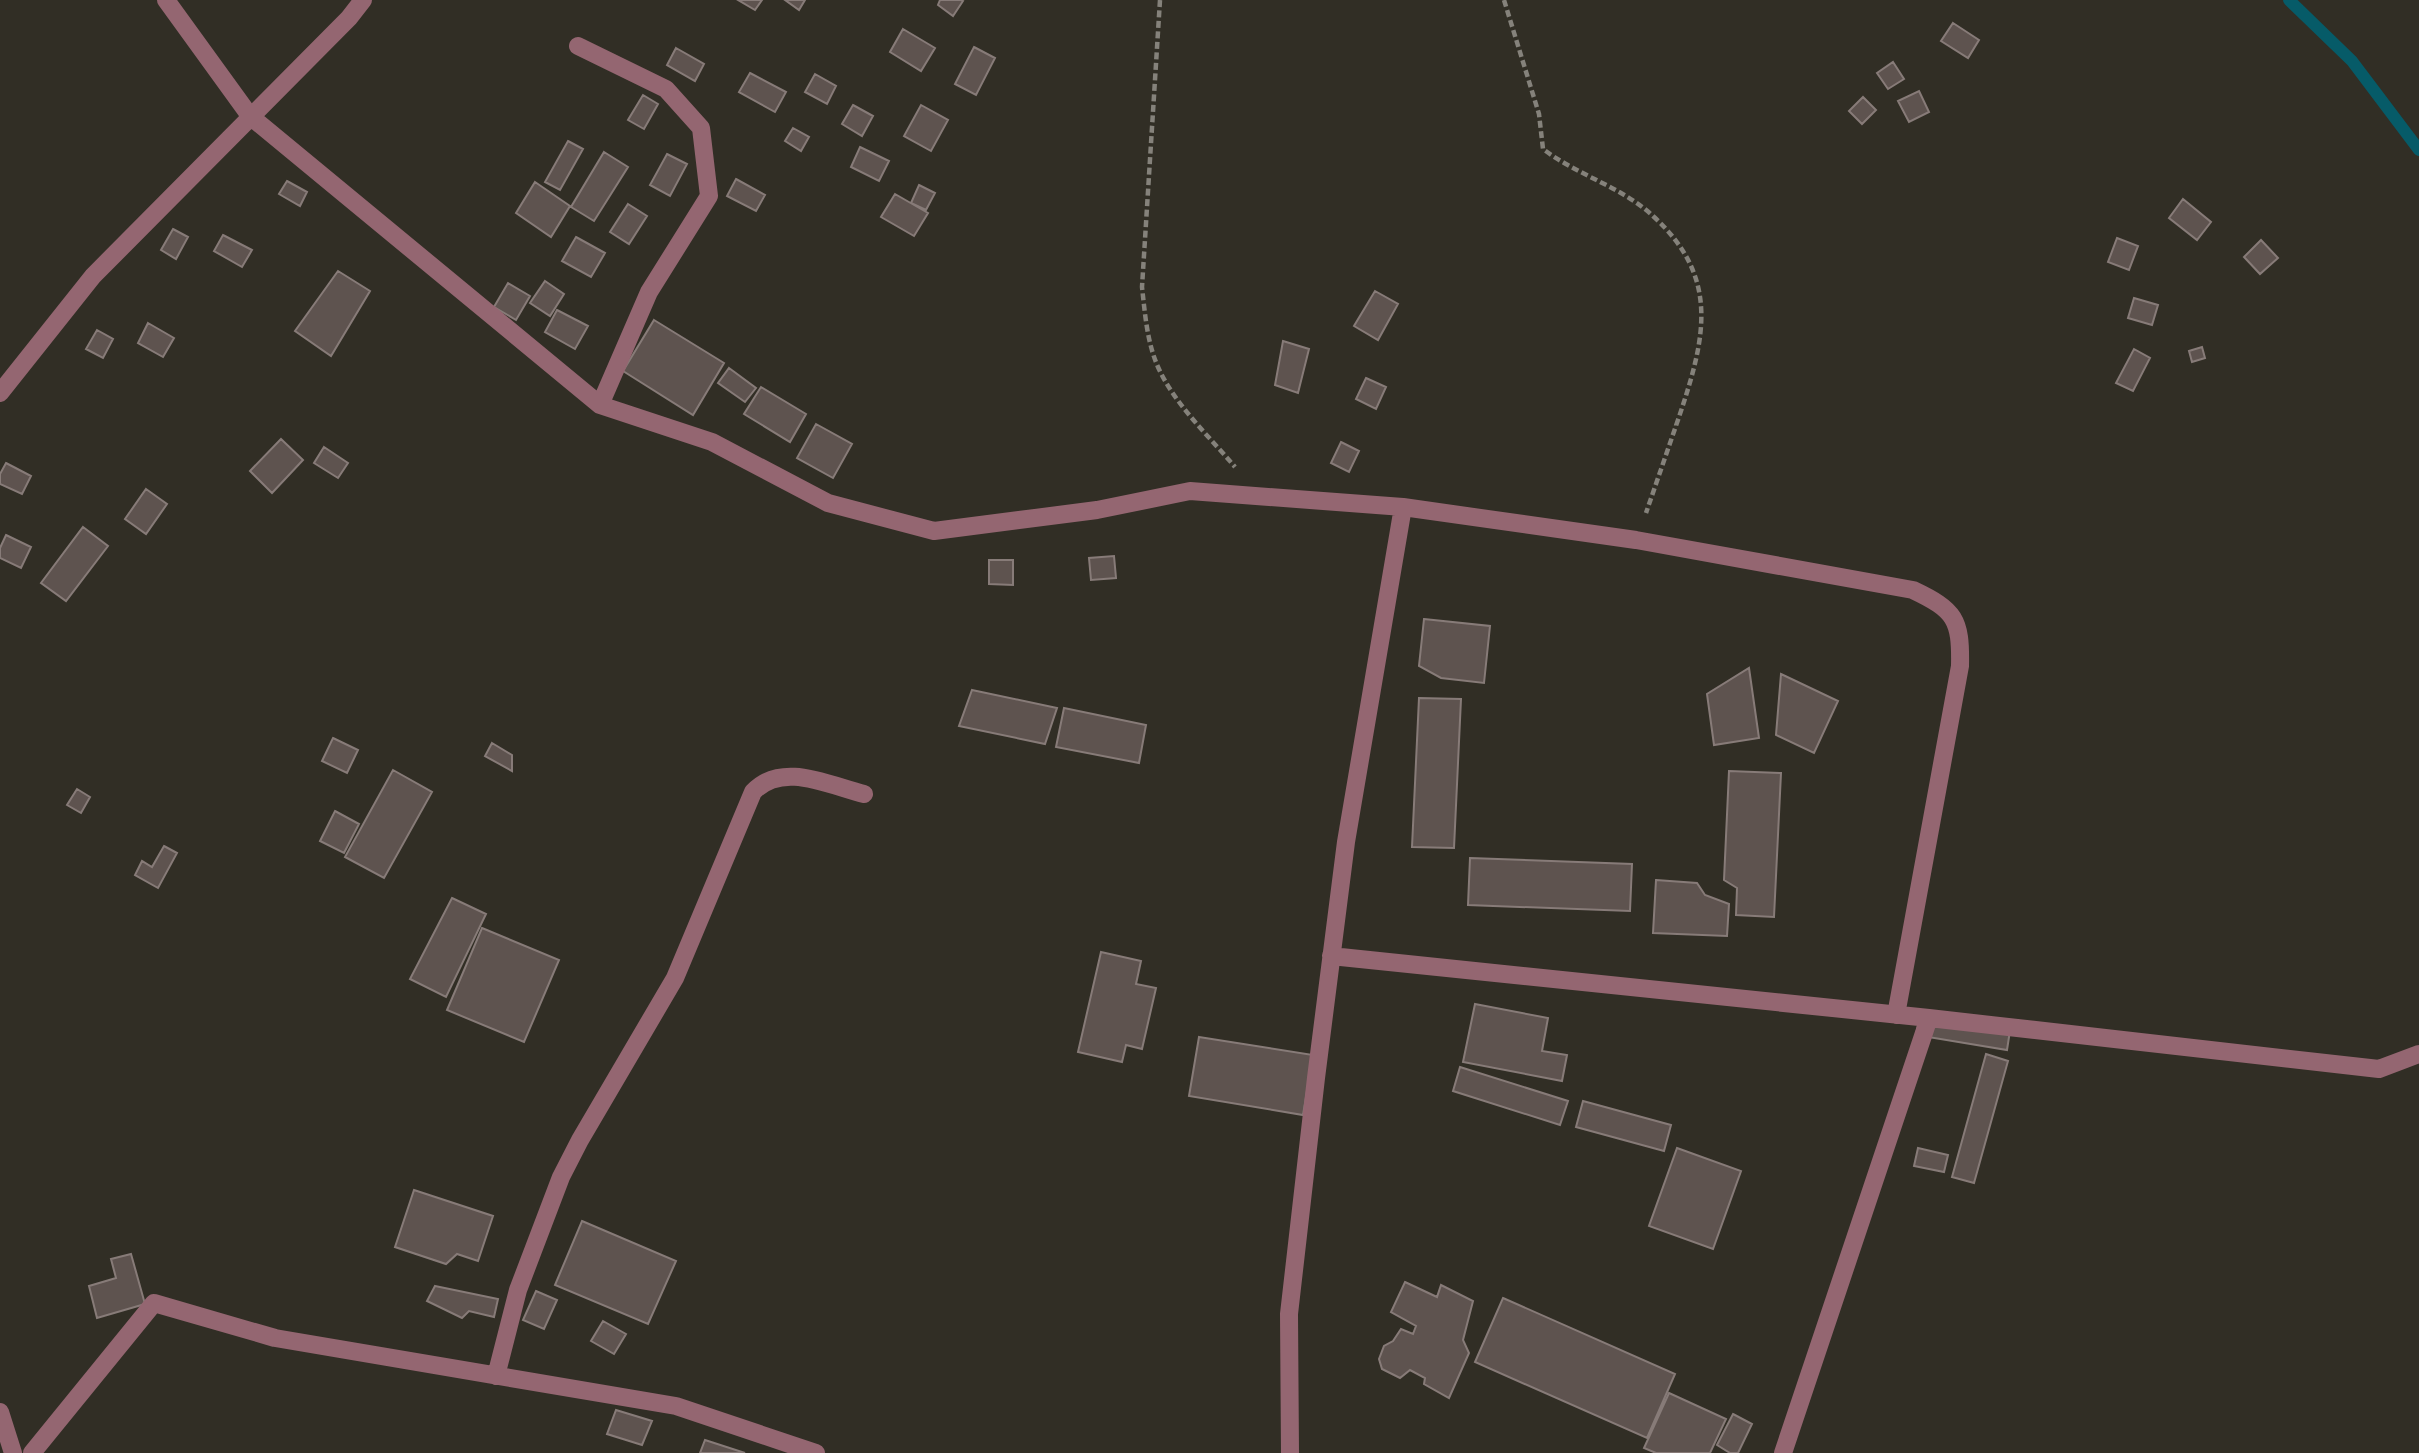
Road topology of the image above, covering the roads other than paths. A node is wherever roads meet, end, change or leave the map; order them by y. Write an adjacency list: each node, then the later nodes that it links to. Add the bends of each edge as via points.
1 (166, 0): 4 (street)
2 (363, 0): 4 (street)
3 (578, 46): 6 (street, via 666,89 701,128 709,196 649,292)
4 (250, 116): 5 (street, via 93,276); 6 (street)
5 (0, 393)
6 (600, 405): 7 (street, via 712,442 828,503 934,531 1097,510 1190,491)
7 (1403, 507): 9 (street); 10 (street, via 1636,540 1913,590 1943,604 1960,632 1960,666)
8 (864, 794): 13 (street, via 787,775 774,776 753,792 675,978 561,1177 518,1290)
9 (1331, 956): 10 (street); 18 (street, via 1289,1314)
10 (1896, 1015): 11 (street)
11 (1929, 1017): 12 (street, via 2379,1069); 19 (street)
12 (2419, 1054)
13 (496, 1376): 16 (street, via 275,1338 154,1303); 17 (street, via 676,1406)
14 (0, 1412): 15 (street)
15 (13, 1453)
16 (32, 1453)
17 (816, 1453)
18 (1290, 1453)
19 (1783, 1453)

